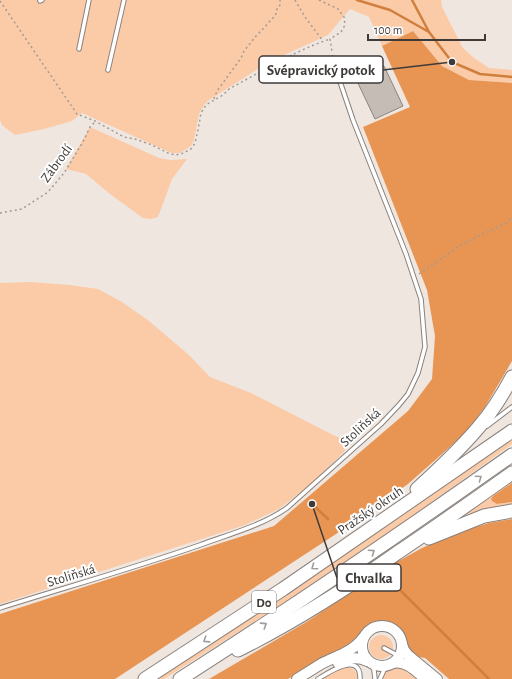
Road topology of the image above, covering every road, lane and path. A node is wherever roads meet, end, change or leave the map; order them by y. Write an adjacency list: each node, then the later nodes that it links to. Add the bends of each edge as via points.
1 (89, 0): 9 (lane)
2 (124, 0): 11 (lane)
3 (280, 0): 12 (path, via 275,16 244,51 217,91)
4 (295, 0): 8 (path)
5 (319, 0): 7 (path, via 338,9 344,17 345,25 341,32)
6 (0, 1): 13 (path, via 77,114)
7 (330, 39): 8 (path); 10 (path)
8 (324, 42): 12 (path, via 279,61)
9 (79, 49)
10 (332, 58): 16 (lane, Stoliňská, via 353,120)
11 (108, 70)
12 (214, 100): 13 (path, via 206,105 201,113 195,143 181,154 168,153 152,145 124,137)
13 (95, 122): 14 (path, Zábrodí, via 64,173 48,192 22,209)
14 (0, 213)
15 (512, 217): 16 (path, via 506,223 462,244)
16 (414, 277): 26 (lane, Stoliňská, via 421,299 425,347 418,373 408,394 381,424 287,508 257,525 172,555)
17 (512, 376): 20 (highway, via 485,419)
18 (512, 407): 20 (lane)
19 (512, 431): 24 (highway, Pražský okruh / D0)
20 (459, 448): 24 (highway)
21 (512, 455): 32 (highway, D0, one-way to 21, via 363,559)
22 (512, 473): 25 (highway)
23 (512, 511): 25 (highway, via 478,518)
24 (381, 522): 33 (highway, Pražský okruh / D0, one-way to 33, via 272,597)
25 (403, 549): 32 (highway, via 313,609)
26 (0, 608)
27 (363, 638): 28 (main road, via 372,628 385,626 396,632); 31 (main road, via 362,650); 34 (main road, via 354,648)
28 (402, 644): 30 (main road, via 402,650); 41 (main road, via 408,655)
29 (384, 648): 30 (lane)
30 (394, 661): 31 (main road, via 385,666); 39 (lane, via 384,670); 40 (main road, via 406,664)
31 (369, 662): 35 (main road, via 360,658 348,659); 38 (lane, via 374,670)
32 (183, 678)
33 (145, 679)
34 (297, 679)
35 (310, 679)
36 (318, 679): 37 (lane, via 350,664 358,670)
37 (360, 679)
38 (375, 679)
39 (380, 679)
40 (424, 679)
41 (437, 679)

